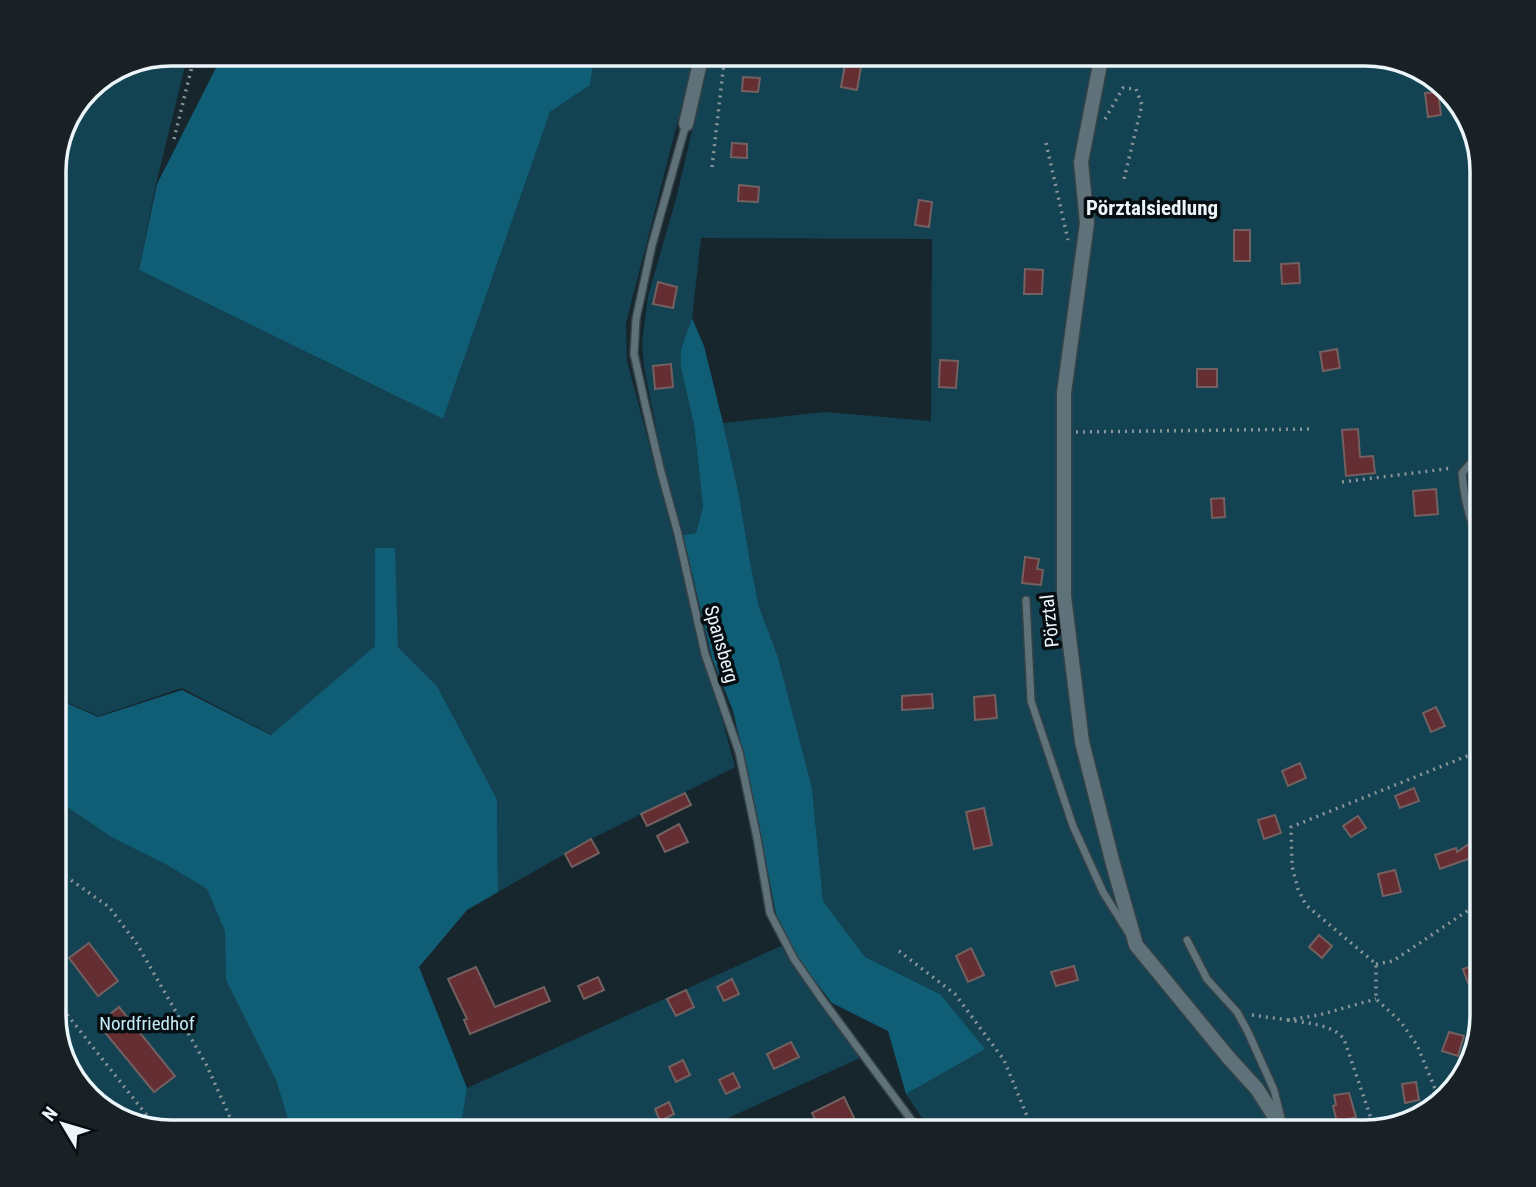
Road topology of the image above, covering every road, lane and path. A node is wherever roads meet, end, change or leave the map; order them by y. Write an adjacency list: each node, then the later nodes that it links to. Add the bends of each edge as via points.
1 (192, 66): 7 (path)
2 (699, 66): 6 (street)
3 (724, 66): 9 (path)
4 (1100, 66): 13 (street, Pörztal, via 1081,162 1087,223 1064,393)
5 (1105, 120): 10 (path, via 1123,88 1136,89 1142,104)
6 (686, 124): 33 (lane, Spansberg, via 636,319 634,354 645,404 705,653 739,752 770,913 794,959)
7 (174, 139)
8 (1046, 143): 11 (path)
9 (712, 167)
10 (1124, 183)
11 (1070, 248)
12 (1313, 429): 13 (path)
13 (1064, 432): 22 (street, Pörztal, via 1064,596 1082,742)
14 (1469, 465): 15 (path); 16 (lane, via 1462,473)
15 (1342, 482)
16 (1470, 518)
17 (1026, 600): 22 (lane, via 1031,701 1073,826 1103,892)
18 (1470, 755): 24 (path, via 1291,827 1292,866 1306,905)
19 (67, 877): 32 (path, via 109,907 136,944 206,1066)
20 (1470, 909): 24 (path, via 1393,961)
21 (1187, 940): 26 (lane, Pörztal, via 1207,979)
22 (1136, 945): 35 (street, Pörztal, via 1257,1089)
23 (900, 951): 34 (path, via 955,995 1004,1060)
24 (1376, 964): 25 (path)
25 (1376, 999): 28 (path); 29 (path, via 1417,1045)
26 (1237, 1012): 28 (path); 36 (lane, Pörztal, via 1274,1090)
27 (67, 1015): 30 (path)
28 (1288, 1020): 31 (path, via 1340,1034)
29 (1436, 1092)
30 (149, 1118)
31 (1371, 1119)
32 (231, 1120)
33 (911, 1120)
34 (1029, 1120)
35 (1277, 1120)
36 (1281, 1120)

